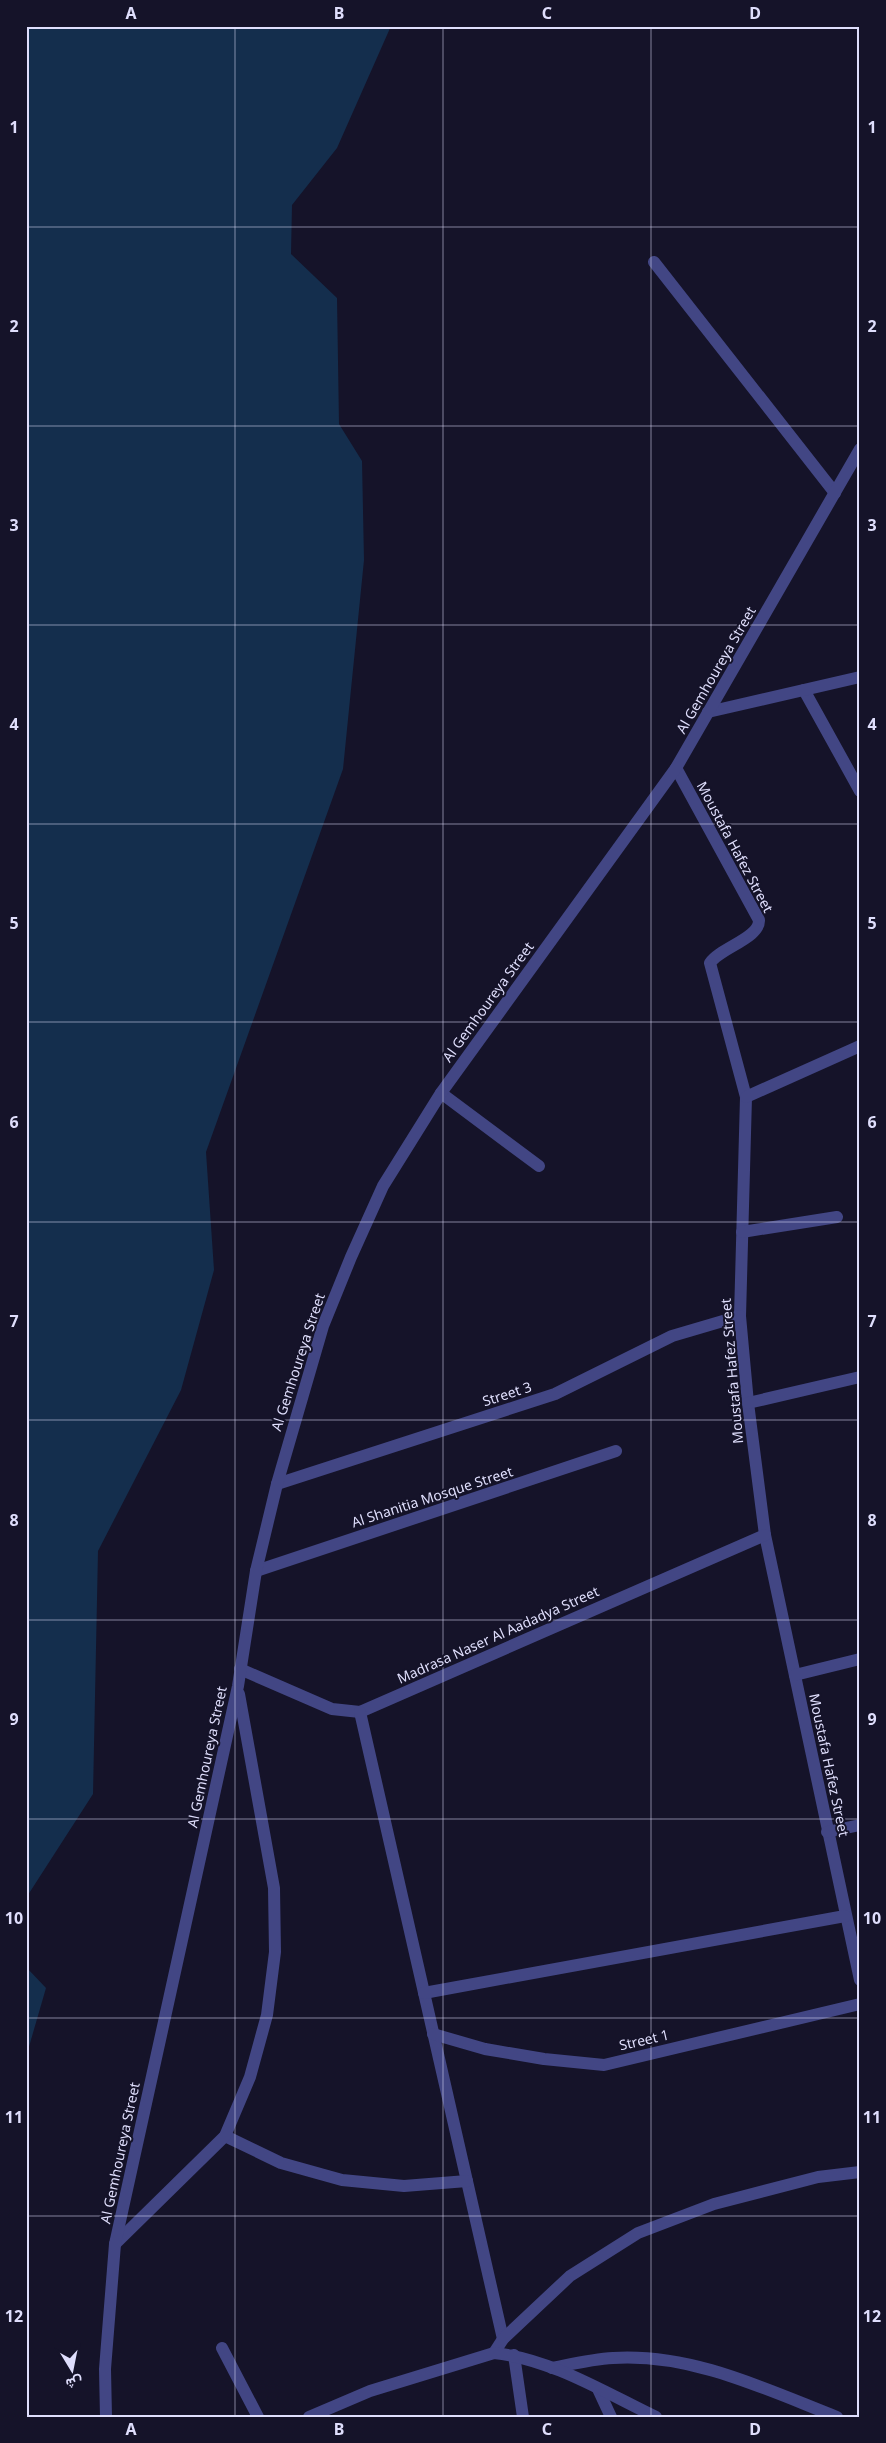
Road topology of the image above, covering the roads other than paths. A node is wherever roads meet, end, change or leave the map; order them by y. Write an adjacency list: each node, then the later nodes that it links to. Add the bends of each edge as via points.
1 (654, 262): 3 (street)
2 (860, 449): 3 (street, Al Gemhoureya Street)
3 (835, 493): 6 (street, Al Gemhoureya Street)
4 (860, 677): 5 (street)
5 (804, 690): 6 (street); 8 (street)
6 (708, 712): 7 (street, Al Gemhoureya Street)
7 (676, 768): 10 (street, Al Gemhoureya Street); 11 (street, Moustafa Hafez Street, via 759,920 755,932 710,963)
8 (860, 790)
9 (860, 1046): 11 (street)
10 (441, 1093): 12 (street); 19 (street, Al Gemhoureya Street, via 383,1186 351,1257 323,1326)
11 (746, 1097): 14 (street, Moustafa Hafez Street)
12 (539, 1166)
13 (837, 1217): 14 (street)
14 (742, 1232): 15 (street, Moustafa Hafez Street)
15 (740, 1316): 17 (street, Moustafa Hafez Street); 19 (street, Street 3, via 672,1336 555,1394)
16 (860, 1377): 17 (street)
17 (748, 1403): 20 (street, Moustafa Hafez Street)
18 (616, 1451): 21 (street, Al Shanitia Mosque Street)
19 (276, 1484): 21 (street, Al Gemhoureya Street)
20 (765, 1535): 24 (street, Moustafa Hafez Street); 26 (street, Madrasa Naser Al Aadadya Street)
21 (256, 1571): 23 (street, Al Gemhoureya Street)
22 (860, 1660): 24 (street)
23 (240, 1669): 25 (street, Al Gemhoureya Street); 26 (street, Madrasa Naser Al Aadadya Street, via 332,1709)
24 (795, 1675): 28 (street, Moustafa Hafez Street)
25 (238, 1686): 34 (street, via 274,1888 275,1952 267,2016 250,2077); 37 (street, Al Gemhoureya Street)
26 (360, 1712): 31 (street)
27 (860, 1825): 28 (street)
28 (827, 1832): 29 (street, Moustafa Hafez Street)
29 (846, 1916): 30 (street, Moustafa Hafez Street); 31 (street)
30 (860, 1980)
31 (424, 1993): 33 (street)
32 (860, 2004): 33 (street, Street 1, via 604,2065 485,2049)
33 (433, 2034): 36 (street)
34 (224, 2136): 36 (street, via 281,2163 342,2180 404,2186); 37 (street)
35 (860, 2172): 38 (street, via 818,2177 714,2204 638,2233 570,2276)
36 (467, 2181): 38 (street)
37 (115, 2244): 44 (street, Al Gemhoureya Street, via 105,2369)
38 (503, 2339): 40 (street)
39 (222, 2348): 45 (street)
40 (494, 2353): 41 (street); 46 (street, via 370,2391)
41 (514, 2355): 42 (street); 47 (street)
42 (552, 2368): 43 (street); 50 (street, via 613,2358 674,2360 733,2376)
43 (598, 2389): 48 (street); 49 (street)
44 (106, 2417)
45 (258, 2417)
46 (309, 2417)
47 (523, 2417)
48 (611, 2417)
49 (656, 2417)
50 (837, 2417)

